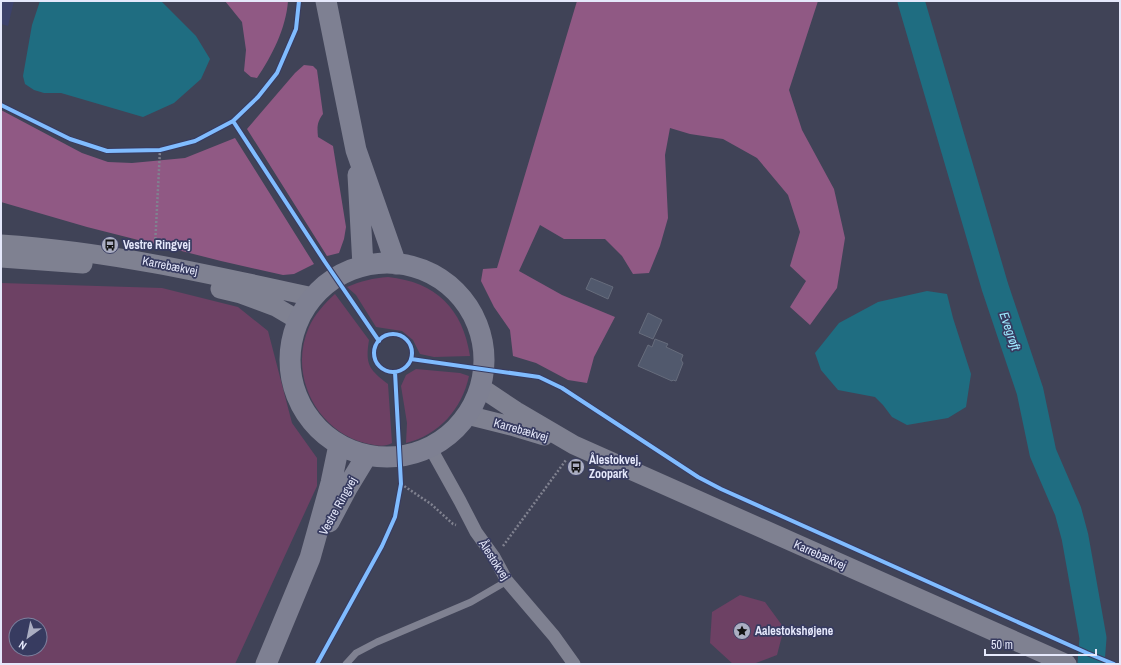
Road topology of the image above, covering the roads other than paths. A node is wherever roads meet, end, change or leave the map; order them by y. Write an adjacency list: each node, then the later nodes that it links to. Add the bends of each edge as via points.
1 (326, 1): 2 (main road)
2 (356, 150): 5 (main road); 6 (main road)
3 (1, 244): 7 (main road, Karrebækvej, via 43,246 109,255)
4 (1, 258): 8 (main road, Karrebækvej, via 108,266 170,277 241,294 276,307)
5 (396, 264): 6 (main road, via 379,263); 9 (main road, via 417,268 436,277 453,290 467,306 477,324 482,345 484,366)
6 (363, 266): 7 (main road, via 327,283)
7 (313, 297): 8 (main road)
8 (298, 320): 11 (main road, via 291,340 289,360 298,400 308,418 322,433)
9 (480, 387): 10 (main road); 12 (main road, Karrebækvej)
10 (467, 415): 12 (main road, Karrebækvej); 13 (main road, via 448,435)
11 (339, 445): 14 (main road); 15 (main road, Vestre Ringvej)
12 (574, 445): 20 (main road, Karrebækvej)
13 (430, 447): 14 (main road, via 400,456); 16 (street, Ålestokvej, via 476,532)
14 (367, 455): 15 (main road, Vestre Ringvej)
15 (310, 558): 17 (main road, Vestre Ringvej)
16 (507, 581): 18 (lane, via 471,602 377,642 356,653); 19 (street, Ålestokvej, via 554,636)
17 (266, 664)
18 (346, 664)
19 (574, 664)
20 (1067, 664)

